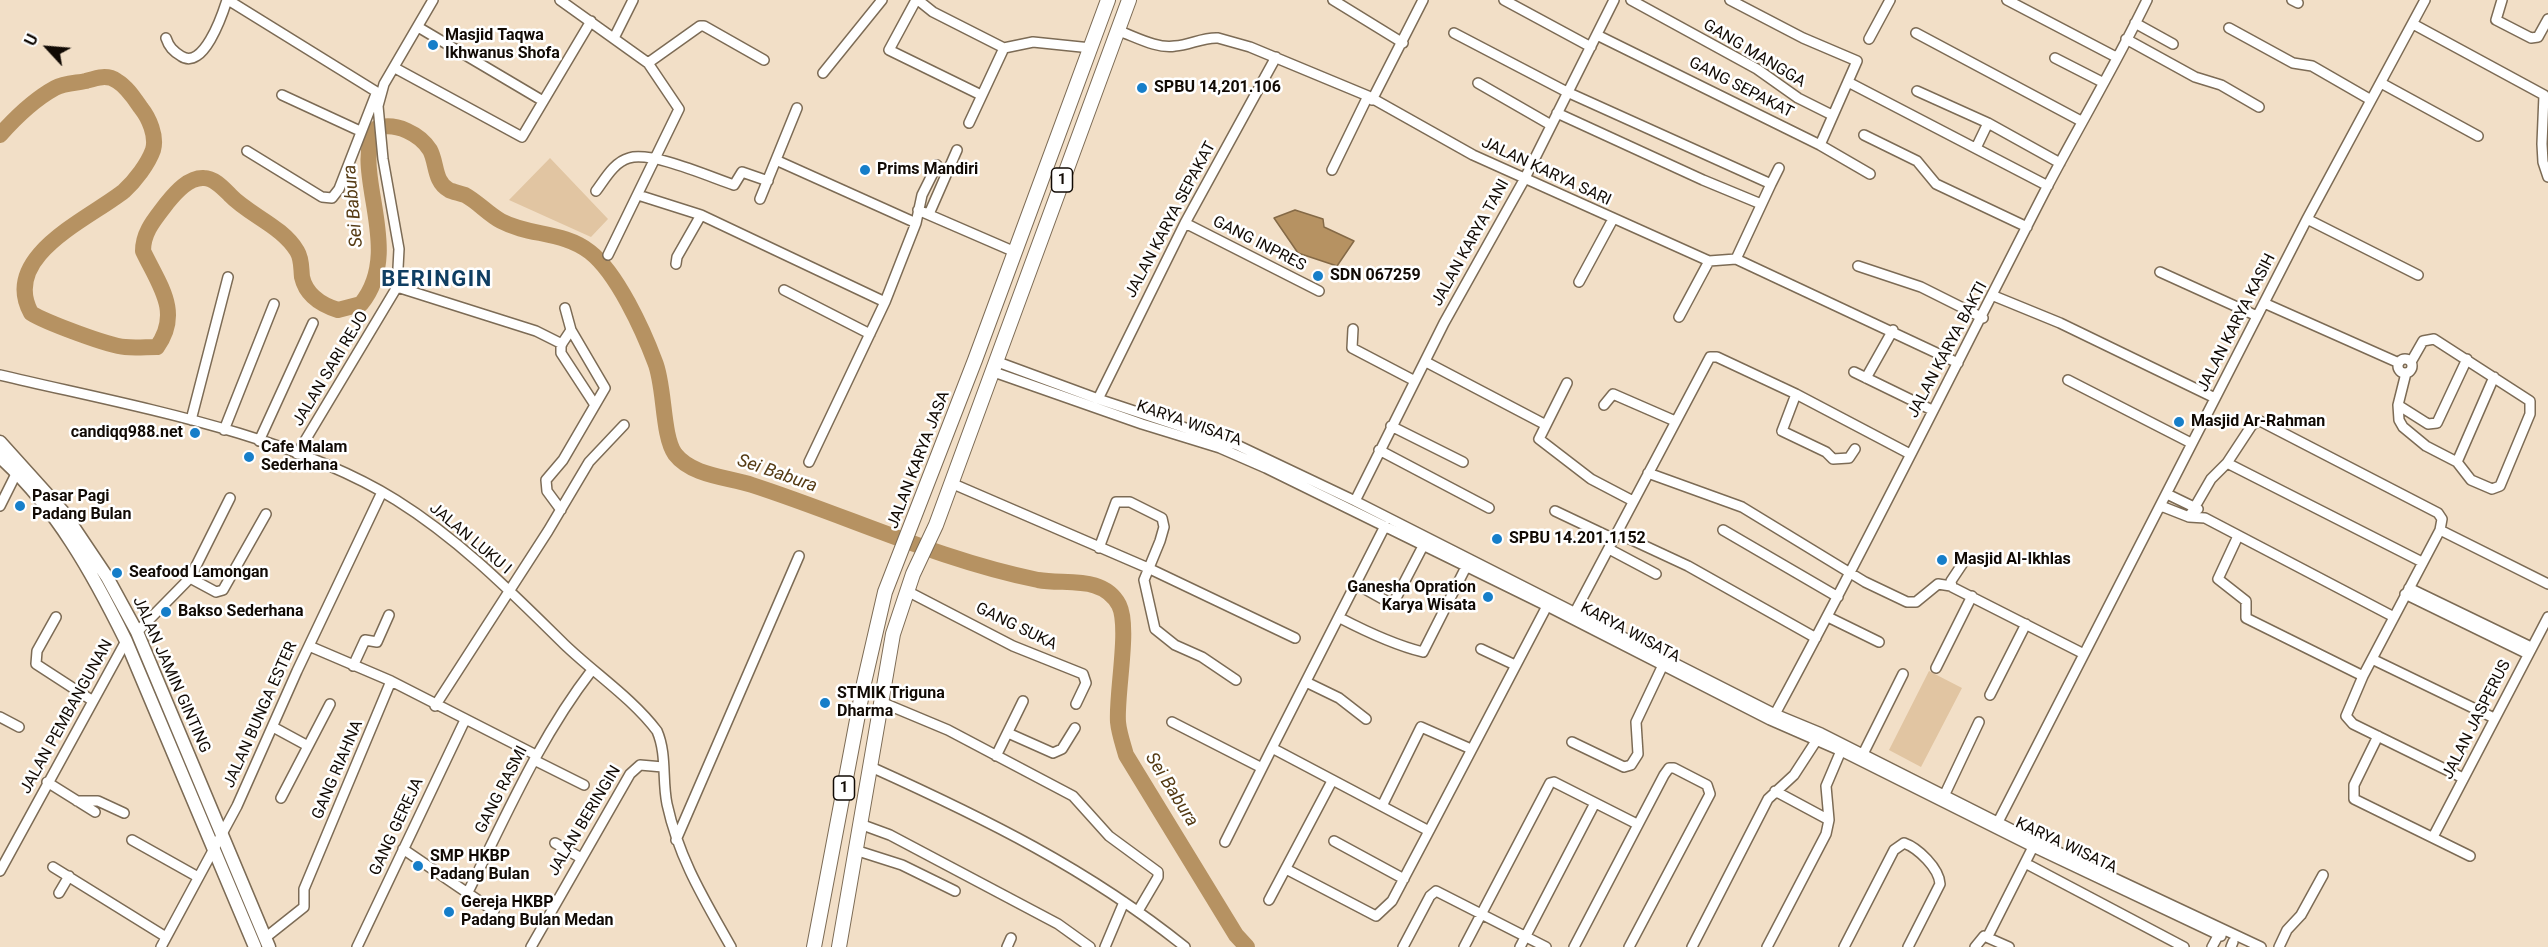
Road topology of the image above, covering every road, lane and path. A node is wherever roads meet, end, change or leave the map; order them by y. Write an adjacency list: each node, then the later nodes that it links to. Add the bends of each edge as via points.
1 (227, 0): 30 (street, via 200,56 184,59 171,49); 52 (street)
2 (433, 0): 24 (street)
3 (560, 0): 21 (street)
4 (633, 0): 31 (street)
5 (882, 0): 45 (street)
6 (917, 0): 37 (street); 53 (street, via 889,50)
7 (1108, 0): 38 (highway, JALAN KARYA JASA / 1)
8 (1129, 0): 26 (highway, 1)
9 (1334, 0): 34 (street)
10 (1423, 0): 34 (street)
11 (1504, 0): 36 (street)
12 (1614, 0): 29 (street, JALAN KARYA TANI)
13 (1631, 0): 61 (street, GANG MANGGA)
14 (1730, 0): 47 (street, via 1857,61)
15 (1890, 0): 32 (street)
16 (2007, 0): 40 (street)
17 (2146, 0): 22 (street, JALAN KARYA BAKTI)
18 (2425, 0): 23 (street, JALAN KARYA KASIH)
19 (2502, 0): 20 (street, via 2496,20 2532,38 2538,38)
20 (2548, 19)
21 (591, 21): 31 (street); 56 (street)
22 (2135, 24): 33 (street, JALAN KARYA BAKTI); 35 (street)
23 (2413, 24): 49 (street, JALAN KARYA KASIH); 80 (street, via 2544,95 2541,144)
24 (418, 27): 44 (street); 56 (street)
25 (2229, 28): 57 (street, via 2293,63 2312,66)
26 (1119, 31): 39 (street, JALAN KARYA SARI, via 1164,46 1218,38); 129 (highway, 1)
27 (1454, 33): 51 (street)
28 (1916, 33): 62 (street)
29 (1597, 34): 36 (street, JALAN KARYA TANI); 69 (street, GANG SEPAKAT)
30 (166, 38)
31 (614, 38): 43 (street)
32 (1869, 39)
33 (2126, 39): 40 (street, JALAN KARYA BAKTI); 58 (street)
34 (1403, 43): 55 (street)
35 (2173, 44)
36 (1591, 47): 51 (street, JALAN KARYA TANI)
37 (1004, 48): 38 (street, via 1033,42); 63 (street)
38 (1091, 48): 97 (highway, JALAN KARYA JASA / 1)
39 (1276, 57): 55 (street, JALAN KARYA SARI); 94 (street, JALAN KARYA SEPAKAT)
40 (2116, 57): 48 (street, JALAN KARYA BAKTI)
41 (2055, 58): 48 (street)
42 (764, 60): 43 (street, via 700,26)
43 (648, 63): 73 (street, via 680,109)
44 (395, 68): 52 (street); 56 (street, via 519,138 526,134)
45 (823, 73)
46 (1478, 82): 65 (street)
47 (1848, 82): 61 (street); 70 (street)
48 (2102, 82): 62 (street, JALAN KARYA BAKTI)
49 (2380, 83): 57 (street, JALAN KARYA KASIH); 68 (street)
50 (1917, 91): 64 (street)
51 (1567, 92): 60 (street, JALAN KARYA TANI); 83 (street)
52 (378, 94): 66 (street); 107 (street, JALAN SARI REJO, via 383,159 399,249)
53 (980, 94)
54 (282, 95): 66 (street)
55 (1370, 98): 78 (street); 81 (street, JALAN KARYA SARI)
56 (543, 100)
57 (2371, 100): 93 (street, JALAN KARYA KASIH)
58 (2259, 107)
59 (797, 108): 74 (street)
60 (1557, 113): 65 (street, JALAN KARYA TANI); 88 (street)
61 (1832, 115): 69 (street)
62 (2082, 121): 75 (street, JALAN KARYA BAKTI)
63 (969, 123)
64 (1988, 123): 70 (street); 75 (street)
65 (1551, 124): 81 (street, JALAN KARYA TANI)
66 (360, 131): 72 (street, via 339,189 329,199)
67 (1864, 135): 96 (street, via 1917,161 1936,184)
68 (2478, 136)
69 (1820, 145): 79 (street, GANG SEPAKAT)
70 (1976, 148): 84 (street)
71 (957, 150): 90 (street)
72 (247, 151)
73 (655, 159): 82 (street, via 734,185 742,172); 85 (street, via 628,158 612,170); 86 (street)
74 (778, 160): 82 (street); 95 (street)
75 (2060, 163): 84 (street, JALAN KARYA BAKTI)
76 (937, 165): 89 (street)
77 (1779, 168): 83 (street)
78 (1332, 170)
79 (1870, 174)
80 (2548, 177)
81 (1524, 180): 92 (street, JALAN KARYA SARI); 125 (street, JALAN KARYA TANI)
82 (768, 181): 87 (street)
83 (1771, 184): 88 (street)
84 (2048, 186): 96 (street, JALAN KARYA BAKTI)
85 (596, 191)
86 (638, 195): 91 (street); 98 (street)
87 (760, 200)
88 (1761, 204): 99 (street)
89 (918, 210): 90 (street); 95 (street)
90 (929, 214): 97 (street)
91 (701, 215): 101 (street); 111 (street)
92 (1613, 219): 100 (street, JALAN KARYA SARI); 106 (street)
93 (2307, 219): 104 (street); 112 (street, JALAN KARYA KASIH)
94 (1185, 223): 109 (street, GANG INPRES); 140 (street, JALAN KARYA SEPAKAT)
95 (916, 224): 111 (street)
96 (2027, 227): 110 (street, JALAN KARYA BAKTI)
97 (1015, 252): 213 (highway, JALAN KARYA JASA / 1, via 893,568)
98 (608, 255)
99 (1736, 259): 100 (street, JALAN KARYA SARI); 121 (street, JALAN KARYA SARI)
100 (1708, 261): 116 (street)
101 (676, 264)
102 (1858, 266): 117 (street, via 1928,290)
103 (2160, 272): 115 (street)
104 (2418, 275)
105 (228, 277): 145 (street)
106 (1579, 282)
107 (397, 287): 123 (street, via 526,328); 156 (street, JALAN SARI REJO)
108 (784, 291): 122 (street)
109 (1319, 291)
110 (1994, 296): 117 (street, JALAN KARYA BAKTI); 139 (street, via 2060,323)
111 (885, 302): 122 (street)
112 (2264, 303): 115 (street, JALAN KARYA KASIH); 128 (street)
113 (274, 304): 150 (street)
114 (565, 308): 119 (street)
115 (2258, 316): 139 (street, JALAN KARYA KASIH)
116 (1679, 317)
117 (1983, 318): 127 (street, JALAN KARYA BAKTI)
118 (313, 323): 151 (street)
119 (571, 330): 123 (street); 141 (street, via 604,384)
120 (1353, 330): 136 (street, via 1352,348)
121 (1893, 330): 127 (street, JALAN KARYA SARI); 134 (street)
122 (870, 334): 159 (street)
123 (562, 344): 141 (street, via 564,357)
124 (2467, 359): 126 (street, via 2430,338 2423,341); 133 (street); 143 (street, via 2437,423 2428,424)
125 (1426, 362): 136 (street, JALAN KARYA TANI); 148 (street)
126 (2411, 362): 128 (street, via 2406,359); 131 (street, via 2412,369)
127 (1958, 363): 144 (street, JALAN KARYA BAKTI)
128 (2399, 363): 131 (street, via 2400,371)
129 (993, 366): 140 (street, KARYA WISATA); 165 (highway, 1); 180 (street, KARYA WISATA, via 1142,424 1220,448)
130 (1854, 372): 134 (street)
131 (2406, 373): 143 (street)
132 (0, 375): 145 (street, JALAN LUKU I)
133 (2494, 377): 161 (street); 161 (street, via 2532,406 2503,481 2496,488 2487,488 2471,480)
134 (1866, 378): 144 (street)
135 (2067, 380): 153 (street)
136 (1416, 381): 149 (street, JALAN KARYA TANI)
137 (1567, 383): 148 (street)
138 (1796, 394): 146 (street, via 1710,357); 154 (street, via 1782,432 1835,459 1849,458); 157 (street)
139 (2215, 398): 153 (street, JALAN KARYA KASIH)
140 (1098, 399): 169 (street, KARYA WISATA, via 1237,445)
141 (595, 405): 175 (street, via 563,460 546,480 547,491)
142 (1604, 405): 146 (street, via 1613,394)
143 (2398, 405): 161 (street, via 2399,420 2406,432)
144 (1933, 408): 157 (street, JALAN KARYA BAKTI)
145 (191, 420): 150 (street, JALAN LUKU I)
146 (1675, 421): 164 (street)
147 (624, 425): 175 (street, via 589,462)
148 (1546, 425): 170 (street, via 1540,441 1591,479)
149 (1391, 426): 155 (street, JALAN KARYA TANI); 160 (street)
150 (224, 430): 151 (street, JALAN LUKU I)
151 (259, 441): 156 (street, JALAN LUKU I)
152 (0, 442): 214 (main road, JALAN JAMIN GINTING, via 64,513 107,577)
153 (2191, 442): 167 (street, JALAN KARYA KASIH)
154 (1855, 449)
155 (1379, 450): 169 (street, JALAN KARYA TANI); 174 (street)
156 (297, 454): 166 (street, JALAN LUKU I)
157 (1910, 454): 193 (street, JALAN KARYA BAKTI)
158 (0, 457): 163 (main road, JALAN JAMIN GINTING)
159 (809, 462)
160 (1463, 462)
161 (2457, 462)
162 (2227, 463): 173 (street, via 2211,479); 182 (street, via 2252,425 2264,422 2434,510 2442,519); 190 (street)
163 (16, 472): 171 (street); 218 (main road, JALAN JAMIN GINTING, via 78,550)
164 (1648, 473): 170 (street); 193 (street, via 1742,507)
165 (951, 483): 186 (street); 200 (highway, 1)
166 (382, 492): 199 (street, JALAN LUKU I, via 456,542); 220 (street, JALAN BUNGA ESTER)
167 (2167, 494): 172 (street, JALAN KARYA KASIH); 173 (street)
168 (230, 498): 195 (street)
169 (1355, 501): 205 (street, KARYA WISATA)
170 (1633, 501): 183 (street)
171 (0, 506)
172 (2161, 506): 178 (street); 223 (street, JALAN KARYA KASIH)
173 (2195, 506): 178 (street); 179 (street)
174 (1489, 508)
175 (561, 510): 199 (street)
176 (1555, 511): 183 (street)
177 (266, 514): 195 (street, via 223,590 216,592)
178 (2189, 517): 179 (street)
179 (2205, 519): 184 (street)
180 (1385, 526): 185 (street, KARYA WISATA); 196 (street)
181 (1723, 530): 203 (street)
182 (2440, 530): 190 (street); 197 (street)
183 (1615, 536): 187 (street); 217 (street, via 1688,566)
184 (2238, 536): 209 (street); 231 (street, via 2218,579 2246,601 2246,618)
185 (1423, 546): 191 (street, KARYA WISATA); 196 (street, via 1392,603)
186 (1099, 548): 192 (street); 192 (street, via 1116,502 1130,501 1164,521)
187 (1609, 549): 194 (street); 205 (street)
188 (798, 556): 286 (street)
189 (1965, 560): 198 (street)
190 (2422, 562): 201 (street)
191 (1466, 567): 204 (street, KARYA WISATA); 211 (street, via 1423,652 1392,644)
192 (1148, 568): 216 (street); 232 (street, via 1145,593 1158,634)
193 (1850, 571): 198 (street, via 1912,603 1936,585); 203 (street, JALAN KARYA BAKTI)
194 (1656, 574)
195 (190, 578): 214 (street)
196 (1356, 584): 211 (street)
197 (2548, 584)
198 (1951, 586): 202 (street)
199 (508, 590): 229 (street, JALAN LUKU I); 241 (street)
200 (907, 591): 215 (highway, 1); 240 (street, GANG SUKA, via 1013,646 1083,674 1086,683)
201 (2407, 591): 209 (street); 222 (street)
202 (1972, 596): 212 (street); 228 (street)
203 (1838, 597): 208 (street, JALAN KARYA BAKTI)
204 (1547, 606): 225 (street); 227 (street, KARYA WISATA)
205 (1575, 612): 242 (street, KARYA WISATA)
206 (389, 615): 226 (street, via 377,642 365,640)
207 (56, 617): 236 (street, via 38,651 36,664)
208 (1828, 617): 217 (street, JALAN KARYA BAKTI); 219 (street)
209 (2394, 617): 224 (street)
210 (2548, 617): 222 (street, JALAN JASPERUS)
211 (1340, 618): 234 (street)
212 (2026, 624): 223 (street); 235 (street)
213 (875, 628): 215 (highway); 323 (highway, JALAN KARYA JASA / 1)
214 (137, 632): 283 (main road, JALAN JAMIN GINTING)
215 (893, 634): 238 (highway, 1)
216 (1295, 638)
217 (1816, 638): 242 (street, JALAN KARYA BAKTI)
218 (126, 641): 236 (street, JALAN PEMBANGUNAN); 292 (main road, JALAN JAMIN GINTING)
219 (1879, 642)
220 (309, 646): 226 (street); 250 (street, JALAN BUNGA ESTER)
221 (1481, 649): 225 (street)
222 (2530, 650): 244 (street, JALAN JASPERUS)
223 (2084, 654): 279 (street, JALAN KARYA KASIH)
224 (2372, 659): 231 (street); 244 (street)
225 (1515, 665): 259 (street)
226 (352, 666): 233 (street)
227 (1662, 667): 254 (street, KARYA WISATA); 255 (street, via 1636,722 1638,754 1631,765 1624,767)
228 (1936, 668)
229 (592, 670): 262 (street, GANG RASMI); 263 (street, JALAN LUKU I, via 657,731 663,748)
230 (1903, 674): 260 (street)
231 (2363, 676): 253 (street, via 2346,716 2353,724)
232 (1236, 680)
233 (391, 681): 241 (street); 316 (street, GANG RIAHNA, via 303,891 304,907)
234 (1306, 682): 245 (street, via 1339,698); 257 (street)
235 (1990, 695)
236 (93, 701): 268 (street, JALAN PEMBANGUNAN)
237 (1023, 701): 252 (street)
238 (881, 702): 261 (street, via 948,730); 264 (highway, 1)
239 (330, 704): 256 (street)
240 (1076, 704)
241 (435, 706): 246 (street)
242 (1775, 714): 254 (street, KARYA WISATA)
243 (0, 717): 249 (street)
244 (2494, 718): 266 (street, JALAN JASPERUS)
245 (1366, 719)
246 (465, 720): 262 (street); 291 (street, GANG GEREJA)
247 (1172, 722): 265 (street)
248 (1979, 722): 271 (street)
249 (19, 727)
250 (273, 728): 256 (street); 283 (street, JALAN BUNGA ESTER)
251 (1075, 728): 252 (street, via 1057,753 1047,753)
252 (1008, 733): 261 (street)
253 (2378, 736): 266 (street); 284 (street, via 2352,796)
254 (1819, 737): 258 (street, KARYA WISATA); 270 (street, via 1794,775)
255 (1572, 742)
256 (308, 746): 272 (street)
257 (1272, 748): 265 (street); 267 (street)
258 (1843, 748): 260 (street); 278 (street, via 1826,786); 290 (street, KARYA WISATA)
259 (1470, 749): 275 (street, via 1421,727); 282 (street)
260 (1863, 754): 271 (street)
261 (996, 756): 310 (street, via 1073,796 1109,836 1158,872)
262 (535, 757): 269 (street); 305 (street, GANG RASMI)
263 (663, 767): 286 (street, JALAN LUKU I, via 666,801); 295 (street, JALAN BERINGIN, via 645,764 634,769)
264 (871, 767): 280 (highway, 1); 308 (street, via 981,817 1072,867)
265 (1262, 768): 288 (street)
266 (2463, 778): 284 (street, JALAN JASPERUS)
267 (1332, 781): 275 (street); 298 (street)
268 (47, 782): 273 (street); 299 (street, JALAN PEMBANGUNAN)
269 (584, 785)
270 (1775, 791): 278 (street); 334 (street)
271 (1944, 796): 279 (street)
272 (281, 798)
273 (77, 801): 276 (street); 277 (street, via 98,801)
274 (1594, 803): 281 (street); 311 (street, via 1550,783); 315 (street)
275 (1382, 806): 282 (street)
276 (95, 813)
277 (124, 813)
278 (1829, 820): 335 (street, via 1821,845)
279 (1998, 822): 343 (street)
280 (860, 824): 293 (highway, 1); 325 (street, via 890,835 1058,924)
281 (1637, 824): 332 (street); 333 (street, via 1669,768 1709,789 1708,798)
282 (1429, 831): 303 (street)
283 (223, 835): 292 (street, JALAN BUNGA ESTER); 316 (main road, JALAN JAMIN GINTING)
284 (2433, 837): 294 (street)
285 (132, 840): 302 (street)
286 (676, 840): 322 (street, JALAN LUKU I, via 692,878)
287 (1334, 841): 303 (street)
288 (1225, 842)
289 (555, 843): 295 (street)
290 (2033, 847): 296 (street); 312 (street, KARYA WISATA)
291 (403, 849): 305 (street); 320 (street, GANG GEREJA)
292 (213, 850): 302 (street, JALAN BUNGA ESTER); 319 (main road, JALAN JAMIN GINTING)
293 (855, 850): 304 (street, via 902,865); 324 (highway, 1)
294 (2470, 856)
295 (581, 858): 321 (street, JALAN BERINGIN)
296 (2025, 863): 313 (street); 340 (street)
297 (53, 867): 301 (street)
298 (1286, 869): 303 (street, via 1376,916 1392,901); 307 (street)
299 (0, 870)
300 (2323, 875): 344 (street)
301 (69, 876): 306 (street); 314 (street)
302 (198, 878): 314 (street, JALAN BUNGA ESTER)
303 (1404, 879)
304 (955, 891)
305 (468, 892): 309 (street)
306 (58, 893)
307 (1269, 900)
308 (1124, 902): 310 (street); 326 (street)
309 (494, 911)
310 (1138, 911): 327 (street)
311 (1481, 914): 315 (street); 328 (street, via 1436,891); 329 (street)
312 (2219, 934): 317 (street, KARYA WISATA); 341 (street)
313 (1988, 936): 338 (street); 339 (street)
314 (166, 937): 318 (street, JALAN BUNGA ESTER)
315 (1525, 937): 330 (street); 331 (street)
316 (267, 943)
317 (2232, 944): 342 (street, KARYA WISATA)
318 (161, 947)
319 (255, 947)
320 (357, 947)
321 (531, 947)
322 (731, 947)
323 (814, 947)
324 (839, 947)
325 (1090, 947)
326 (1105, 947)
327 (1185, 947)
328 (1403, 947)
329 (1464, 947)
330 (1520, 947)
331 (1546, 947)
332 (1574, 947)
333 (1629, 947)
334 (1692, 947)
335 (1767, 947)
336 (1844, 947): 337 (street, via 1894,850 1904,843 1919,852 1938,875 1940,884)
337 (1908, 947)
338 (1975, 947)
339 (2009, 947)
340 (2184, 947)
341 (2212, 947)
342 (2245, 947)
343 (2261, 947)
344 (2279, 947)

